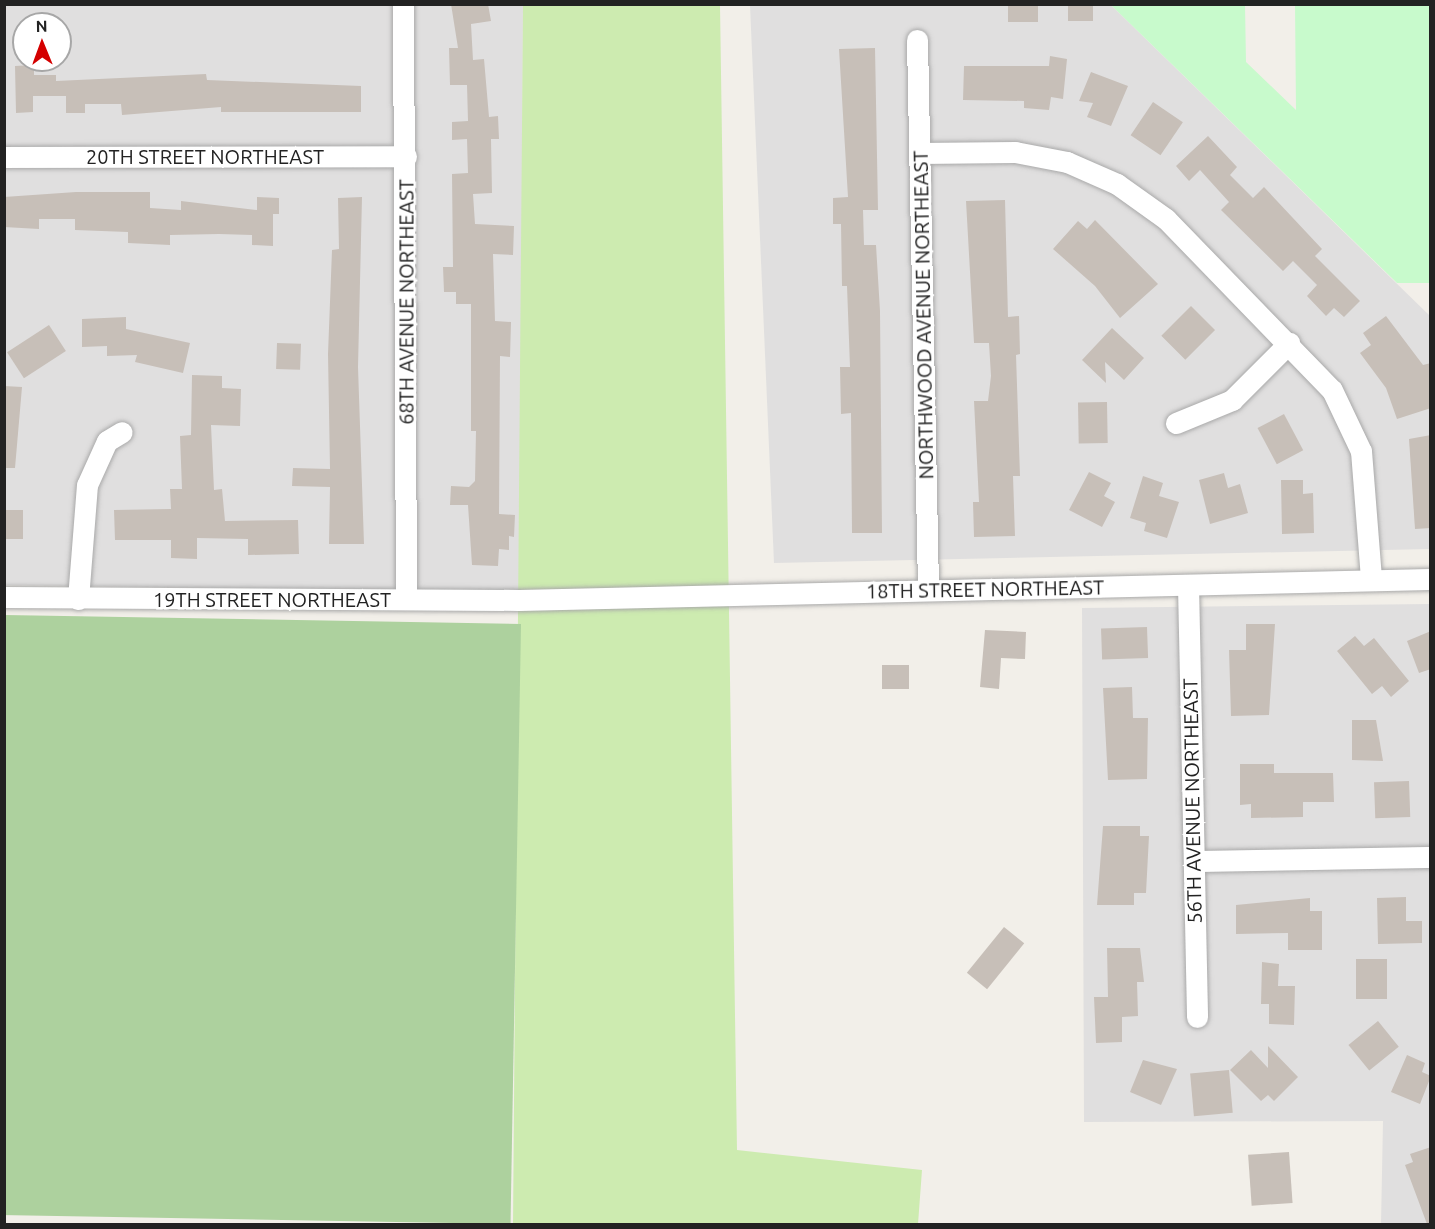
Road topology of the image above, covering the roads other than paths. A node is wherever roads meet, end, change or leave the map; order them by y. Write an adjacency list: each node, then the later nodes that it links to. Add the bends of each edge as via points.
1 (403, 4): 4 (street, 68TH AVENUE NORTHEAST)
2 (917, 40): 3 (street, NORTHWOOD AVENUE NORTHEAST)
3 (919, 153): 6 (street, via 1016,152 1067,162 1117,184 1166,219); 12 (street, NORTHWOOD AVENUE NORTHEAST)
4 (406, 156): 5 (street, 20TH STREET NORTHEAST); 15 (street, 68TH AVENUE NORTHEAST)
5 (4, 157)
6 (1289, 343): 7 (street, via 1232,400); 9 (street, via 1332,390 1361,451)
7 (1176, 423)
8 (122, 432): 14 (street, via 107,441 87,485)
9 (1371, 579): 10 (street, 18TH STREET NORTHEAST); 11 (street, 18TH STREET NORTHEAST)
10 (1431, 579)
11 (1188, 585): 12 (street, 18TH STREET NORTHEAST); 18 (street, 56TH AVENUE NORTHEAST)
12 (928, 590): 16 (street, 18TH STREET NORTHEAST)
13 (4, 597): 14 (street, 19TH STREET NORTHEAST)
14 (78, 599): 15 (street, 19TH STREET NORTHEAST)
15 (406, 599): 16 (street, 19TH STREET NORTHEAST)
16 (539, 599)
17 (1431, 857): 18 (street)
18 (1195, 861): 19 (street, 56TH AVENUE NORTHEAST)
19 (1197, 1017)

